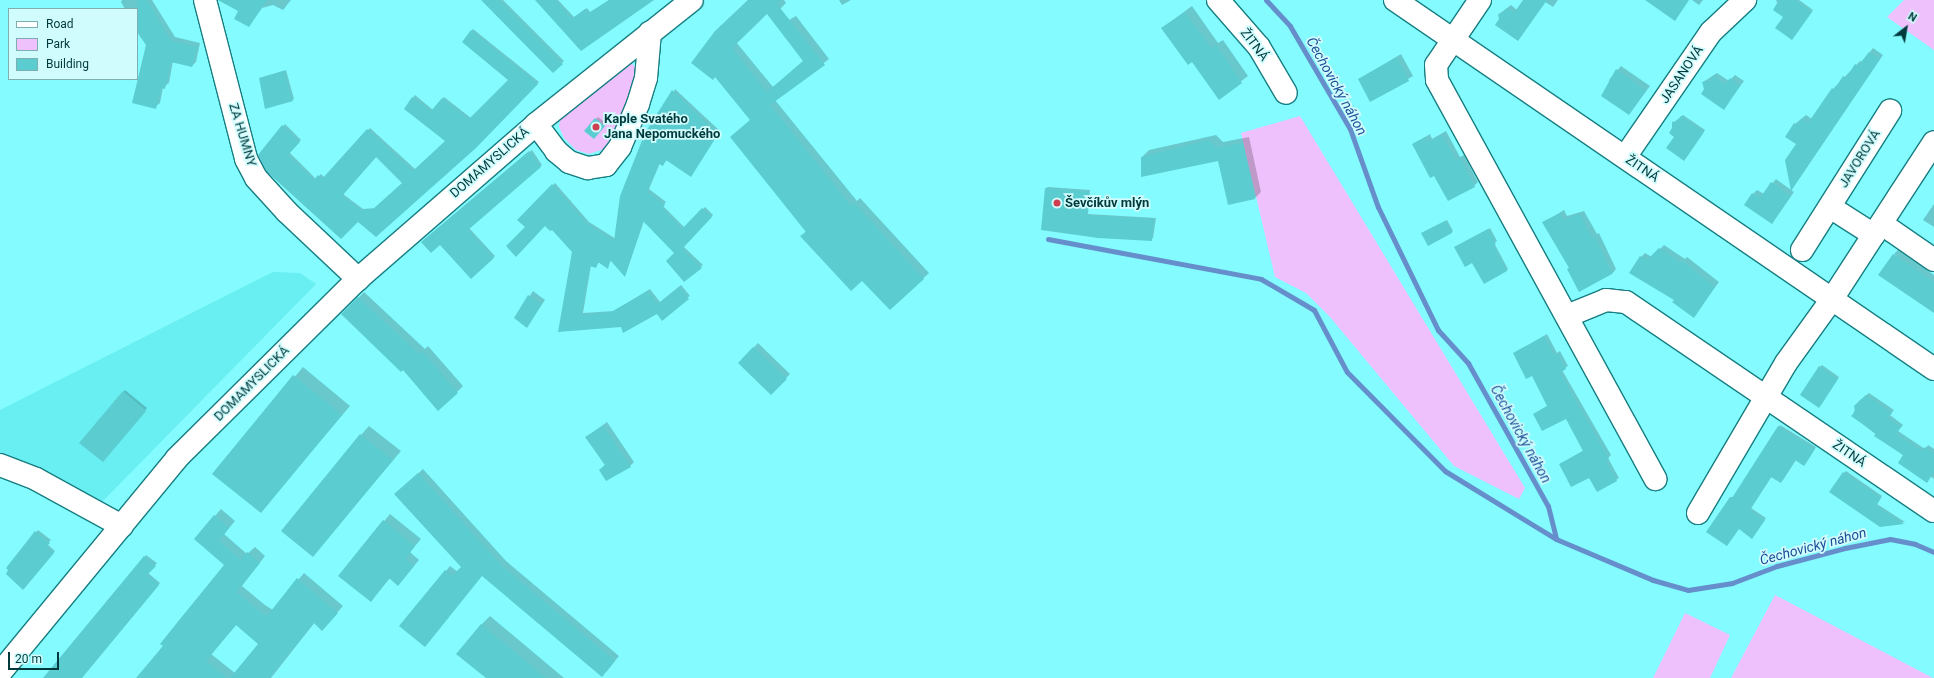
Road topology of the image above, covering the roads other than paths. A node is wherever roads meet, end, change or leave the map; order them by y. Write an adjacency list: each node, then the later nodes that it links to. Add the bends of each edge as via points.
1 (205, 0): 18 (street, ZA HUMNY, via 246,159 256,178 287,212)
2 (692, 0): 7 (street, DOMAMYSLICKÁ)
3 (1218, 0): 9 (street, ŽITNÁ, via 1259,47)
4 (1395, 0): 8 (street, ŽITNÁ)
5 (1480, 0): 8 (street)
6 (1746, 0): 13 (street, JASANOVÁ, via 1711,32)
7 (650, 32): 11 (street, DOMAMYSLICKÁ); 11 (street, DOMAMYSLICKÁ, via 648,63 638,104 620,147 606,165 588,168 570,162 556,151)
8 (1452, 40): 13 (street, ŽITNÁ); 20 (street, via 1436,65 1437,80)
9 (1286, 93)
10 (1890, 111): 14 (street, JAVOROVÁ)
11 (536, 124): 18 (street, DOMAMYSLICKÁ)
12 (1934, 142): 15 (street)
13 (1626, 157): 19 (street, ŽITNÁ)
14 (1830, 207): 15 (street); 16 (street, JAVOROVÁ)
15 (1878, 230): 17 (street); 19 (street)
16 (1802, 250)
17 (1934, 260)
18 (358, 279): 27 (street, DOMAMYSLICKÁ, via 177,458)
19 (1832, 299): 21 (street, ŽITNÁ); 22 (street)
20 (1566, 316): 22 (street, ŽITNÁ, via 1606,300 1626,302); 24 (street)
21 (1934, 369)
22 (1765, 397): 25 (street, ŽITNÁ); 26 (street)
23 (0, 465): 27 (street, via 36,479)
24 (1654, 480)
25 (1934, 511)
26 (1698, 514)
27 (122, 526): 28 (street, DOMAMYSLICKÁ)
28 (0, 673)

